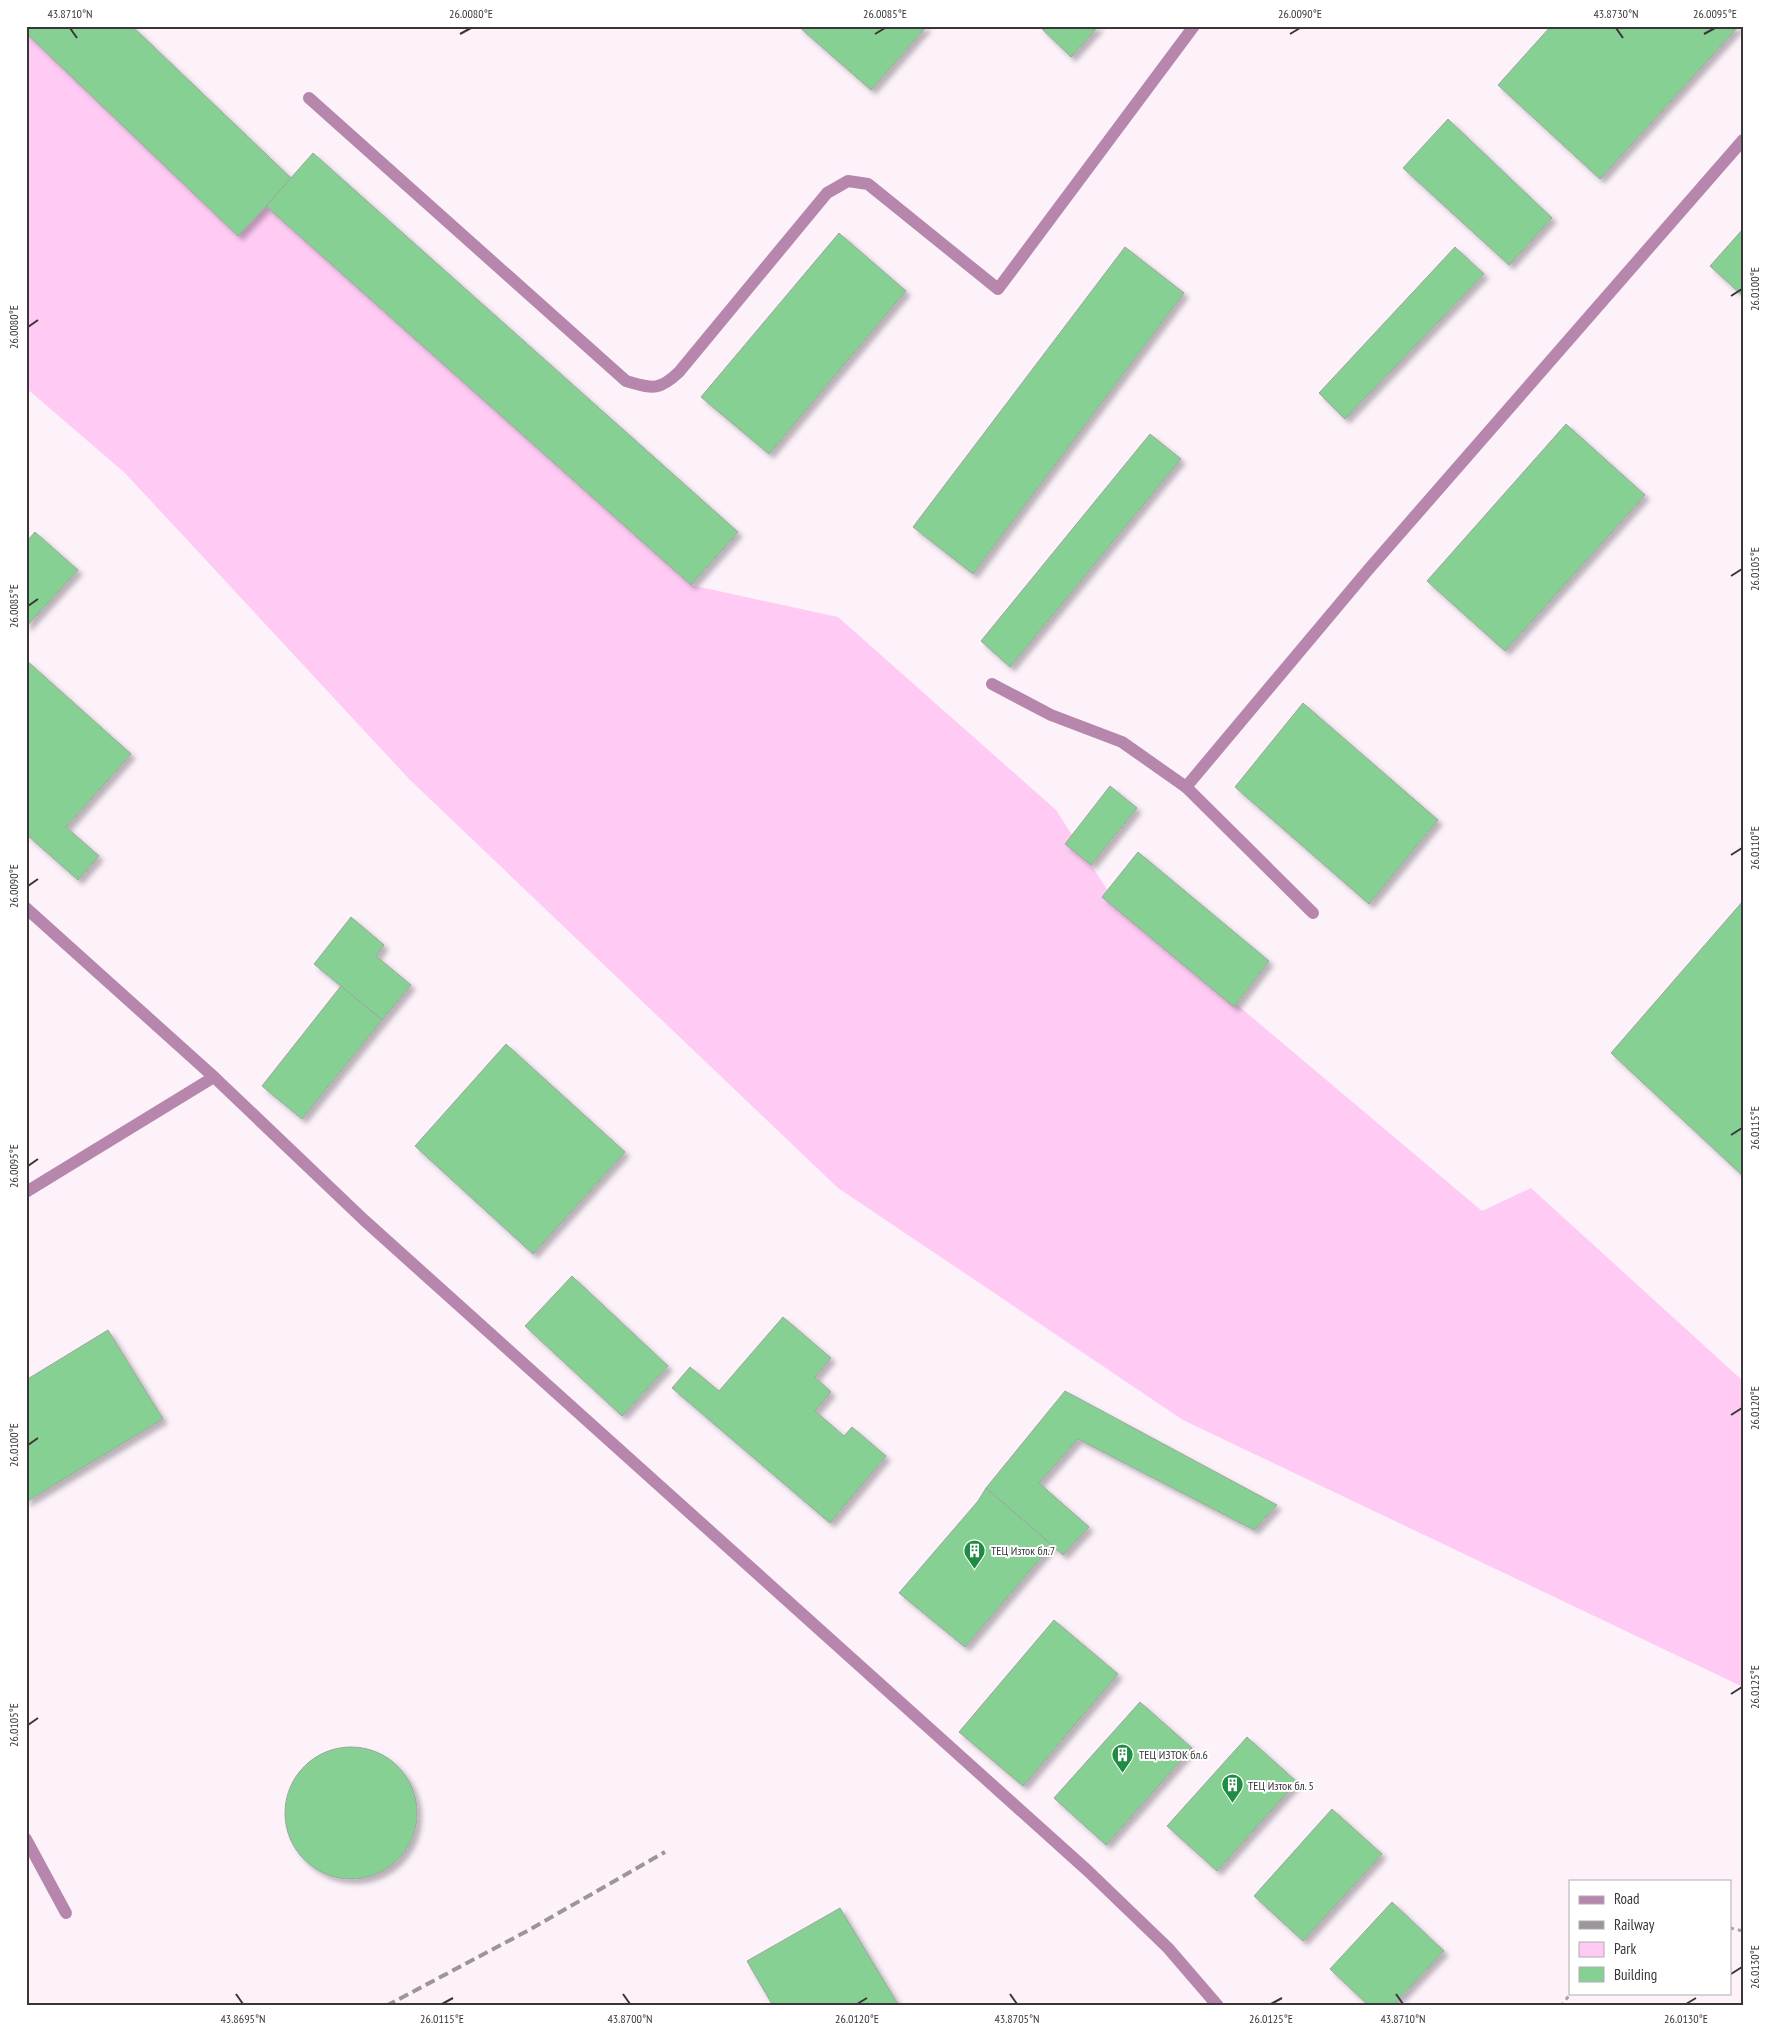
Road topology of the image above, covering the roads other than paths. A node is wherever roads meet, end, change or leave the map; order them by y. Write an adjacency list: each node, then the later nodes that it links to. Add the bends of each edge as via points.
1 (1194, 26): 2 (street, via 998,289 868,184 848,181 827,192 679,372 665,384 648,387 626,381)
2 (309, 98)
3 (1743, 140): 5 (street, via 1368,570)
4 (992, 684): 5 (street, via 1051,715 1122,742)
5 (1186, 787): 7 (street)
6 (26, 908): 8 (street)
7 (1313, 912)
8 (214, 1077): 9 (street); 12 (street, via 372,1226 1088,1871 1168,1948)
9 (26, 1192)
10 (26, 1839): 11 (street)
11 (66, 1913)
12 (1218, 2006)

